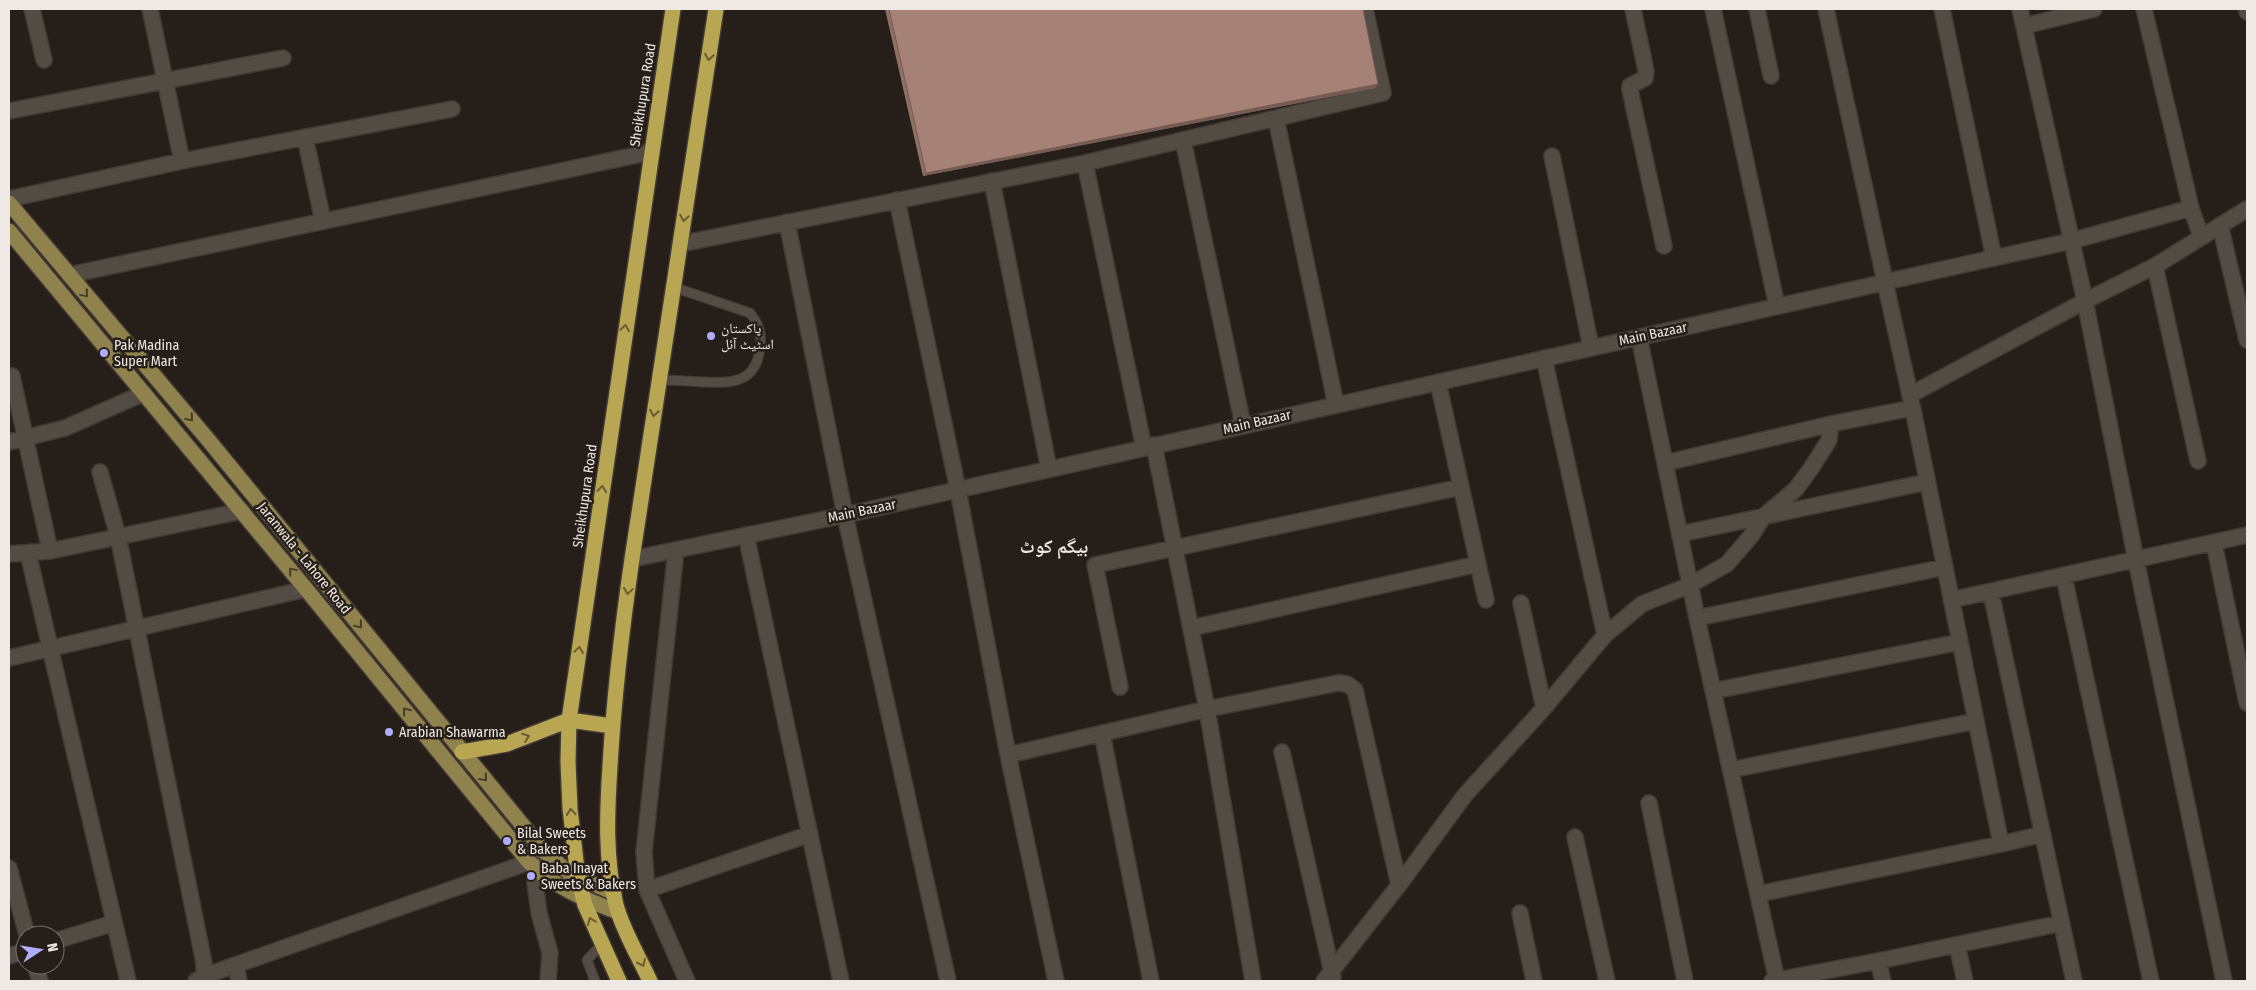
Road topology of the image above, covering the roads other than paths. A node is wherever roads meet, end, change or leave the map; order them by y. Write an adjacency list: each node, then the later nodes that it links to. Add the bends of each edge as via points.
1 (32, 9): 16 (street)
2 (150, 9): 18 (street)
3 (673, 9): 24 (highway, Sheikhupura Road)
4 (716, 9): 40 (highway, one-way to 40)
5 (1365, 9): 21 (street, via 1383,93)
6 (1633, 9): 41 (street, via 1646,72 1645,78 1630,86 1630,90)
7 (1713, 9): 50 (street)
8 (1757, 9): 17 (street)
9 (1826, 9): 47 (street)
10 (1942, 9): 43 (street)
11 (2020, 9): 14 (street)
12 (2094, 9): 14 (street)
13 (2144, 9): 32 (street)
14 (2024, 26): 39 (street)
15 (283, 58): 18 (street)
16 (44, 60)
17 (1771, 76)
18 (165, 81): 20 (street); 26 (street)
19 (452, 109): 22 (street)
20 (9, 111)
21 (1276, 118): 23 (street); 60 (street)
22 (305, 137): 26 (street); 34 (street)
23 (1183, 140): 27 (street); 62 (street)
24 (651, 152): 34 (street); 111 (highway, Sheikhupura Road, one-way to 24)
25 (1552, 156): 53 (street)
26 (182, 161): 29 (street)
27 (1084, 163): 28 (street); 66 (street)
28 (992, 181): 30 (street); 70 (street)
29 (9, 199)
30 (897, 200): 35 (street); 74 (street)
31 (9, 203): 42 (main road, Jaranwala - Lahore Road)
32 (2191, 208): 38 (street); 39 (street, Main Bazaar)
33 (2247, 209): 36 (street)
34 (323, 221): 46 (street)
35 (786, 222): 40 (street); 76 (street)
36 (2220, 225): 38 (street); 52 (street)
37 (9, 231): 44 (main road, Jaranwala - Lahore Road)
38 (2201, 236): 45 (street)
39 (2071, 241): 43 (street, Main Bazaar); 49 (street)
40 (680, 244): 48 (highway)
41 (1664, 246)
42 (49, 252): 44 (main road); 46 (main road, Jaranwala - Lahore Road)
43 (1994, 258): 47 (street, Main Bazaar)
44 (36, 263): 58 (main road, Jaranwala - Lahore Road)
45 (2154, 266): 49 (street); 68 (street)
46 (69, 275): 65 (main road, Jaranwala - Lahore Road, one-way to 65)
47 (1884, 283): 50 (street, Main Bazaar); 59 (street)
48 (673, 287): 56 (highway); 56 (lane, via 750,313 757,321 760,353 754,369 746,377 731,383)
49 (2084, 301): 59 (street); 89 (street)
50 (1777, 306): 51 (street, Main Bazaar)
51 (1639, 337): 53 (street, Main Bazaar); 69 (street)
52 (2247, 340)
53 (1591, 347): 54 (street, Main Bazaar)
54 (1544, 358): 57 (street, Main Bazaar); 102 (street)
55 (12, 376): 63 (street)
56 (660, 380): 88 (highway, one-way to 88)
57 (1438, 382): 60 (street, Main Bazaar); 73 (street)
58 (144, 393): 63 (street, via 66,428); 67 (main road, Jaranwala - Lahore Road)
59 (1911, 402): 61 (street); 72 (street)
60 (1336, 404): 62 (street, Main Bazaar)
61 (1832, 424): 69 (street); 77 (street, via 1830,440 1796,489)
62 (1243, 425): 66 (street, Main Bazaar)
63 (25, 439): 64 (street); 85 (street)
64 (9, 442)
65 (210, 442): 67 (main road); 115 (main road, Jaranwala - Lahore Road, one-way to 115)
66 (1149, 446): 70 (street, Main Bazaar); 83 (street)
67 (196, 456): 75 (main road, Jaranwala - Lahore Road)
68 (2198, 461)
69 (1665, 464): 78 (street)
70 (1049, 469): 74 (street, Main Bazaar)
71 (100, 472): 81 (street)
72 (1927, 482): 77 (street); 91 (street)
73 (1461, 487): 83 (street); 90 (street)
74 (958, 490): 76 (street, Main Bazaar); 117 (street)
75 (242, 511): 81 (street); 94 (main road, Jaranwala - Lahore Road, one-way to 75)
76 (845, 514): 79 (street, Main Bazaar); 155 (street)
77 (1764, 516): 78 (street); 93 (street, via 1727,564)
78 (1680, 534): 93 (street)
79 (746, 535): 84 (street, Main Bazaar); 120 (street)
80 (2247, 535): 82 (street)
81 (118, 536): 85 (street); 101 (street)
82 (2214, 543): 89 (street); 108 (street)
83 (1175, 548): 100 (street); 106 (street, via 1095,565)
84 (676, 550): 88 (street, Main Bazaar); 131 (street, via 644,852)
85 (50, 551): 86 (street)
86 (28, 553): 87 (street); 104 (street)
87 (9, 554)
88 (632, 559): 113 (highway, one-way to 113)
89 (2136, 560): 92 (street); 167 (street)
90 (1478, 564): 96 (street); 100 (street)
91 (1945, 567): 97 (street); 99 (street)
92 (2064, 577): 95 (street); 166 (street)
93 (1690, 585): 99 (street); 102 (street, via 1642,604)
94 (306, 589): 101 (street); 126 (main road, Jaranwala - Lahore Road, one-way to 94)
95 (1991, 593): 97 (street); 121 (street)
96 (1486, 600)
97 (1951, 600): 103 (street)
98 (1521, 603): 109 (street)
99 (1697, 618): 107 (street)
100 (1191, 628): 110 (street)
101 (136, 630): 104 (street); 146 (street, via 204,963)
102 (1606, 635): 109 (street)
103 (1960, 642): 107 (street); 112 (street)
104 (50, 648): 105 (street); 137 (street)
105 (9, 658)
106 (1120, 687)
107 (1713, 691): 118 (street)
108 (2247, 703)
109 (1544, 708): 130 (street, via 1465,795)
110 (1207, 709): 114 (street); 130 (street, via 1338,683 1347,684 1355,690); 158 (street)
111 (569, 720): 113 (highway); 115 (highway, one-way to 111, via 507,744); 129 (highway, Sheikhupura Road, one-way to 111, via 570,799)
112 (1976, 721): 118 (street); 123 (street)
113 (612, 726): 132 (highway, via 607,810)
114 (1102, 733): 117 (street); 157 (street)
115 (462, 752): 124 (main road, Jaranwala - Lahore Road, one-way to 124)
116 (1282, 752): 145 (street)
117 (1008, 755): 156 (street)
118 (1730, 770): 133 (street)
119 (1649, 803): 161 (street)
120 (810, 834): 131 (street); 154 (street)
121 (2043, 834): 123 (street); 138 (street)
122 (1575, 837): 160 (street)
123 (2001, 844): 133 (street)
124 (542, 849): 125 (main road, Jaranwala - Lahore Road); 126 (street)
125 (553, 861): 128 (street); 129 (main road, Jaranwala - Lahore Road)
126 (529, 862): 128 (main road, Jaranwala - Lahore Road); 144 (street)
127 (9, 868): 139 (street)
128 (541, 874): 134 (main road, Jaranwala - Lahore Road); 149 (street, via 535,883 541,923 550,953)
129 (578, 878): 132 (main road, Jaranwala - Lahore Road); 134 (highway, Sheikhupura Road)
130 (1399, 885): 145 (street)
131 (647, 890): 153 (street)
132 (614, 893): 135 (highway)
133 (1758, 894): 162 (street)
134 (582, 897): 135 (main road, Jaranwala - Lahore Road); 141 (highway, Sheikhupura Road, one-way to 134)
135 (618, 912): 152 (highway, one-way to 152)
136 (1520, 913): 159 (street)
137 (114, 923): 140 (street); 147 (street)
138 (2062, 923): 142 (street); 165 (street)
139 (24, 925)
140 (65, 938)
141 (601, 945): 150 (lane, via 587,960); 151 (highway, Sheikhupura Road)
142 (1957, 945): 143 (street); 164 (street)
143 (1878, 961): 162 (street); 163 (street)
144 (236, 965): 146 (street); 148 (street)
145 (1330, 978)
146 (200, 979)
147 (128, 981)
148 (239, 981)
149 (548, 981)
150 (595, 981)
151 (619, 981)
152 (650, 981)
153 (687, 981)
154 (841, 981)
155 (948, 981)
156 (1056, 981)
157 (1151, 981)
158 (1253, 981)
159 (1534, 981)
160 (1607, 981)
161 (1685, 981)
162 (1775, 981)
163 (1883, 981)
164 (1965, 981)
165 (2074, 981)
166 (2151, 981)
167 (2224, 981)

